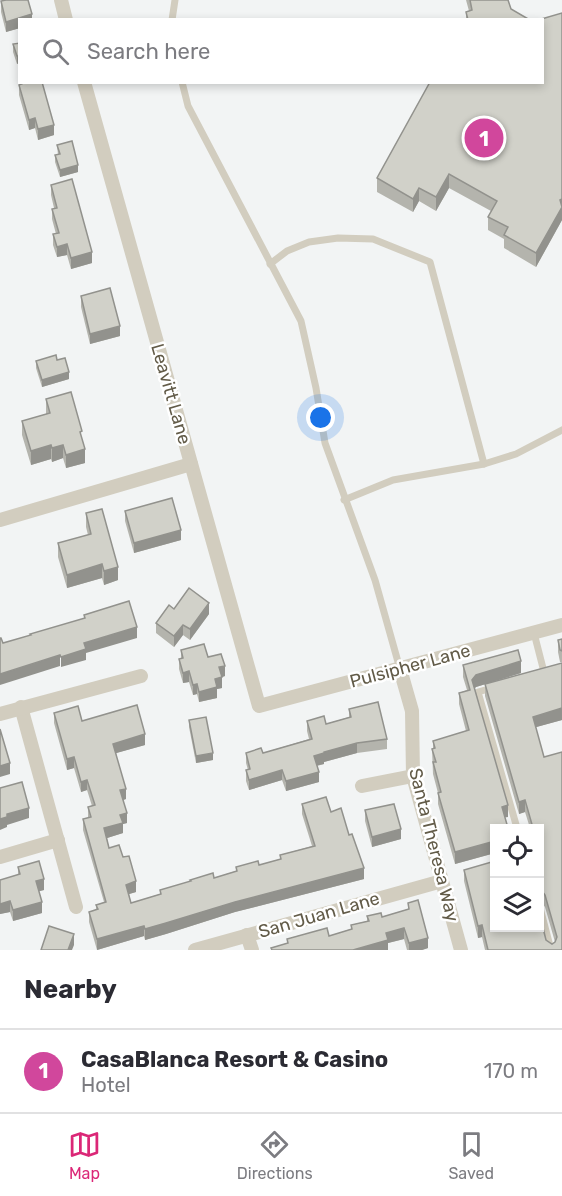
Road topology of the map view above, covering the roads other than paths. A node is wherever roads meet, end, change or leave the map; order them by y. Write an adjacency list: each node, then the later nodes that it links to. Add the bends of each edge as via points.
1 (61, 0): 3 (street)
2 (175, 0): 4 (lane)
3 (66, 18)
4 (172, 18)
5 (85, 84): 9 (street, Leavitt Lane)
6 (182, 84): 7 (lane, via 188,106)
7 (270, 264): 10 (lane, via 309,242 338,238 373,239 430,262); 11 (lane, via 301,321 325,443)
8 (562, 430): 10 (lane, via 516,454)
9 (190, 464): 12 (street); 21 (street, Leavitt Lane)
10 (484, 464): 11 (lane, via 393,480)
11 (344, 500): 16 (lane, via 375,580)
12 (0, 520)
13 (562, 625): 14 (street, Pulsipher Lane)
14 (534, 633): 16 (street, Pulsipher Lane); 17 (lane)
15 (562, 667): 17 (lane)
16 (400, 669): 21 (street, Pulsipher Lane); 24 (street, Santa Theresa Way, via 412,711)
17 (544, 672): 18 (lane)
18 (533, 675)
19 (141, 676): 22 (street)
20 (500, 686): 26 (lane, via 478,692)
21 (259, 706)
22 (21, 707): 23 (street); 27 (street)
23 (0, 714)
24 (413, 776): 25 (street); 29 (street, Santa Theresa Way)
25 (362, 786)
26 (516, 824)
27 (58, 840): 28 (street); 30 (street)
28 (0, 857)
29 (442, 881): 32 (street, San Juan Lane); 35 (street, Santa Theresa Way)
30 (76, 906)
31 (544, 923): 36 (lane)
32 (247, 935): 33 (street, San Juan Lane); 34 (street)
33 (195, 950)
34 (252, 950)
35 (461, 950)
36 (551, 950)

